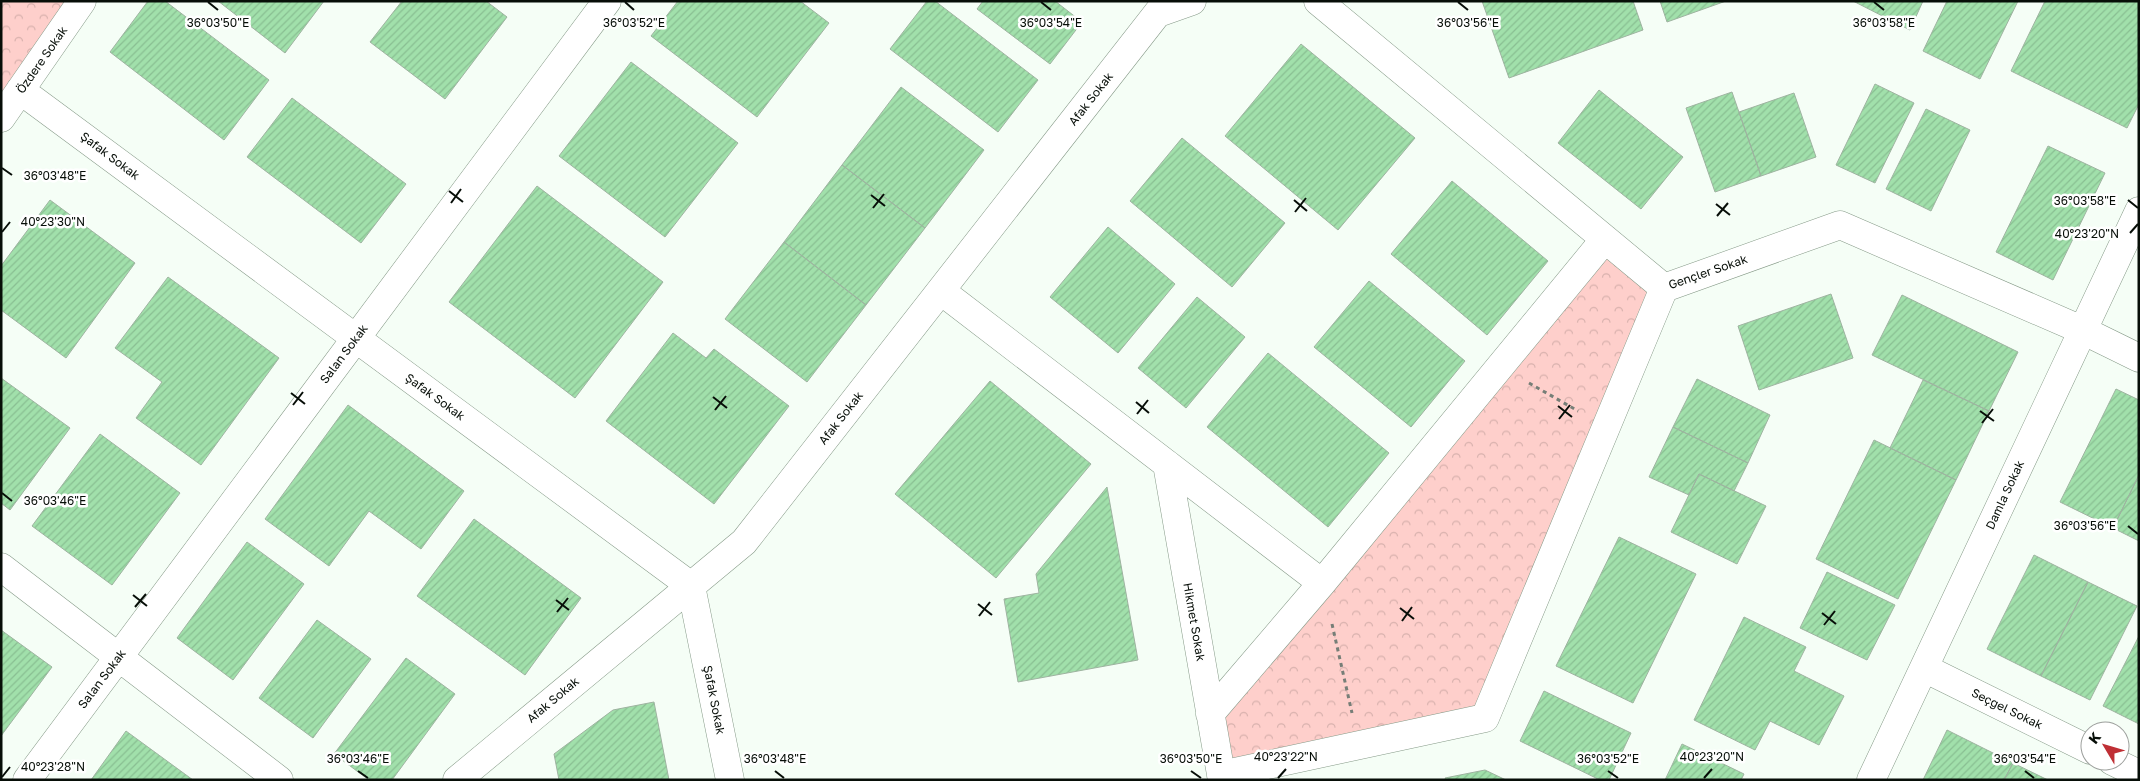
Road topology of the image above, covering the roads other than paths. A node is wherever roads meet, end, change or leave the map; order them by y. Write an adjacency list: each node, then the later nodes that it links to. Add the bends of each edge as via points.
1 (82, 1): 6 (street, Özdere Sokak)
2 (607, 1): 13 (street, Salan Sokak)
3 (1192, 1): 5 (street)
4 (1318, 1): 9 (street, Gençler Sokak)
5 (1163, 7): 11 (street, Afak Sokak)
6 (20, 90): 7 (street, Özdere Sokak); 13 (street, Şafak Sokak)
7 (1, 118)
8 (2139, 211): 12 (street, Damla Sokak)
9 (1604, 239): 10 (street, Gençler Sokak); 17 (street)
10 (1664, 288): 12 (street, Gençler Sokak, via 1840,225); 23 (street, via 1485,718)
11 (940, 291): 15 (street); 18 (street, Afak Sokak, via 744,542)
12 (2082, 330): 14 (street, Gençler Sokak); 20 (street, Damla Sokak)
13 (356, 338): 18 (street, Şafak Sokak); 19 (street, Salan Sokak)
14 (2139, 358)
15 (1167, 464): 17 (street); 21 (street, Hikmet Sokak)
16 (1, 566): 19 (street)
17 (1322, 583): 21 (street)
18 (691, 586): 26 (street, Afak Sokak); 27 (street, Şafak Sokak)
19 (119, 656): 24 (street, Salan Sokak); 25 (street)
20 (1924, 668): 22 (street, Seçgel Sokak); 28 (street, Damla Sokak)
21 (1210, 714): 23 (street, Hikmet Sokak)
22 (2080, 745)
23 (1221, 777)
24 (27, 780)
25 (279, 780)
26 (457, 780)
27 (730, 780)
28 (1871, 780)

